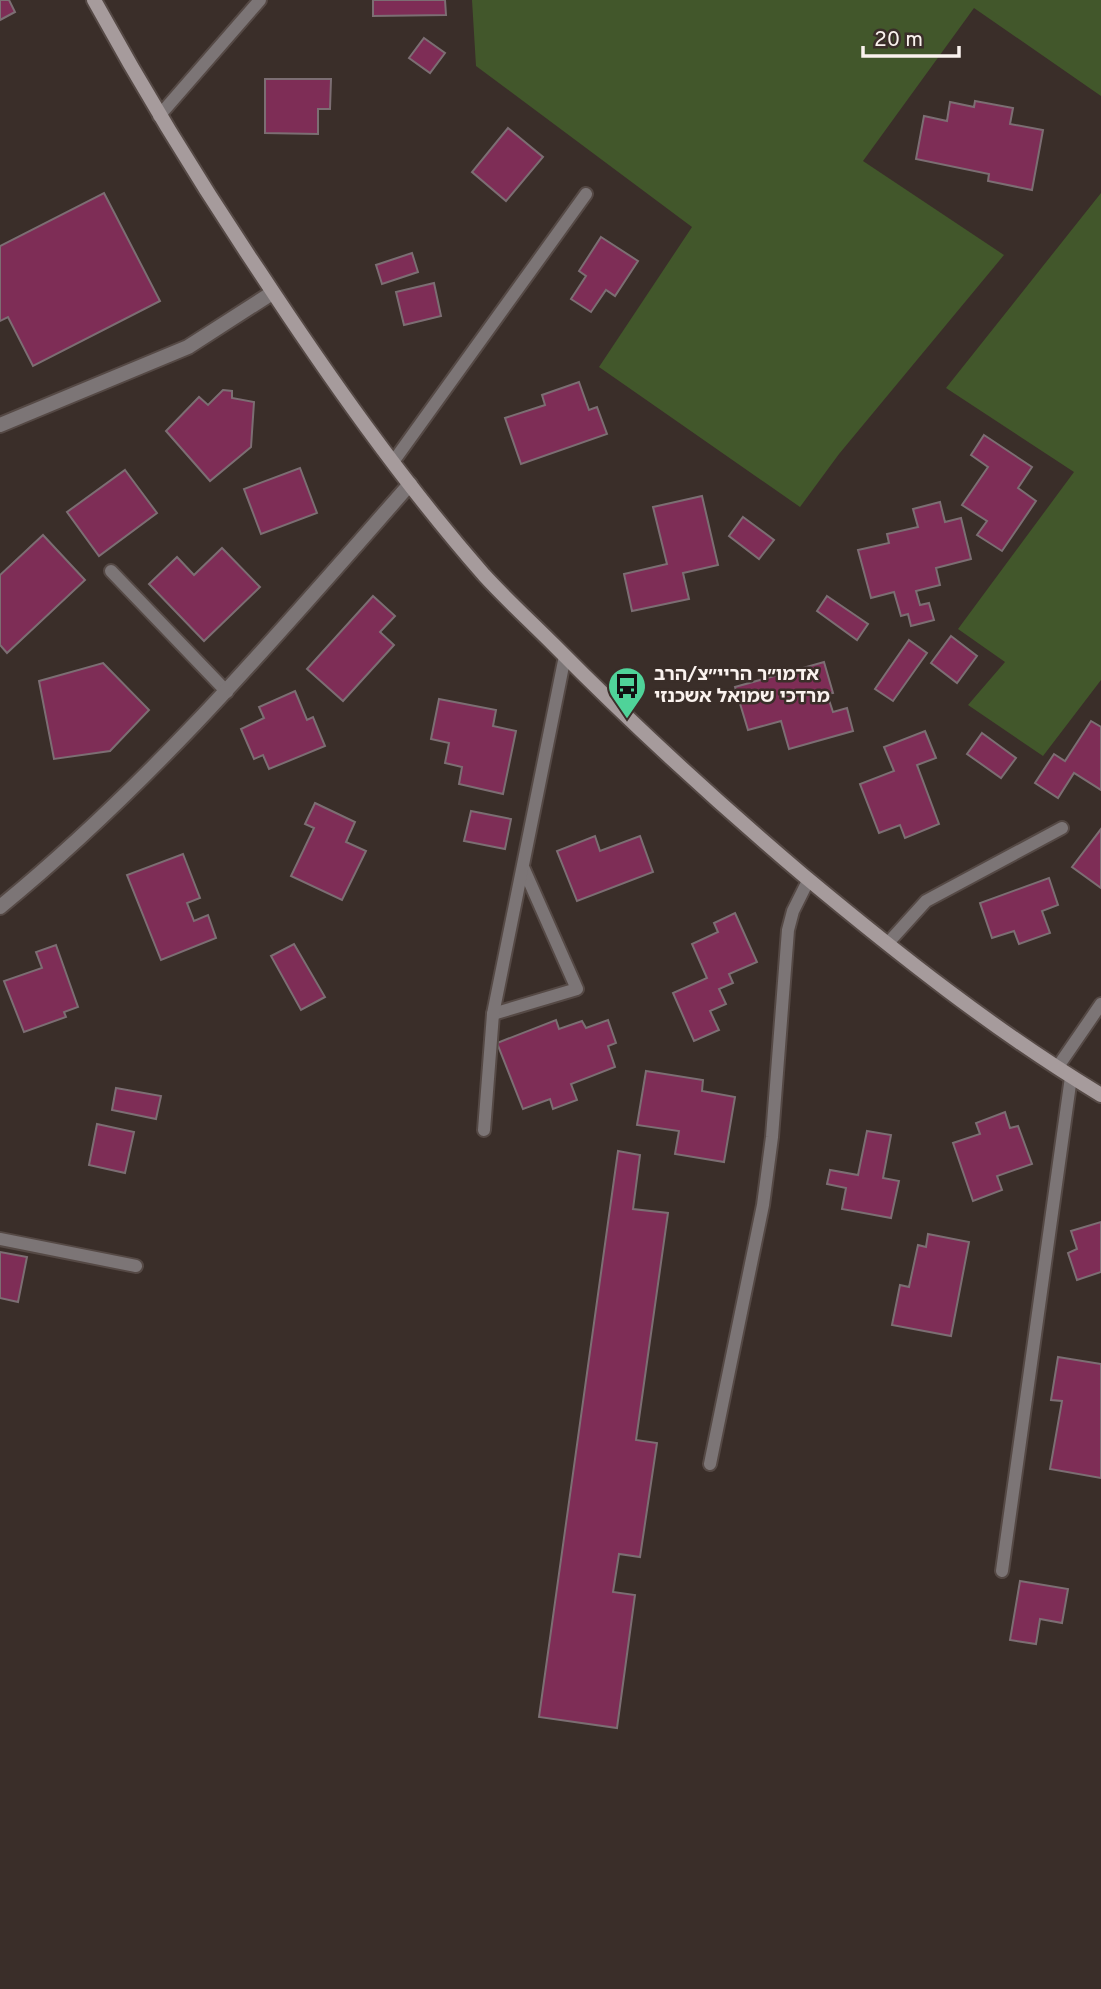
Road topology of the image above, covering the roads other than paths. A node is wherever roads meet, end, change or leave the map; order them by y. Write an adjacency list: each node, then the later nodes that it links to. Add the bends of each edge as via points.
1 (94, 0): 3 (street)
2 (260, 0): 3 (lane)
3 (159, 116): 5 (street)
4 (586, 194): 7 (lane)
5 (272, 293): 6 (street, via 188,346); 7 (street)
6 (0, 425)
7 (393, 462): 8 (street)
8 (410, 484): 10 (street, via 487,578); 11 (street)
9 (111, 571): 11 (lane)
10 (565, 656): 13 (lane); 14 (street, via 700,785)
11 (227, 692): 15 (street, via 125,797)
12 (1062, 828): 16 (lane, via 926,901)
13 (523, 867): 18 (lane); 18 (lane, via 577,989)
14 (809, 879): 16 (street); 25 (lane, via 788,930 763,1205)
15 (0, 907)
16 (888, 943): 19 (street)
17 (1101, 1004): 19 (lane)
18 (493, 1014): 22 (lane)
19 (1057, 1068): 20 (street)
20 (1071, 1077): 21 (street); 26 (lane)
21 (1101, 1095)
22 (484, 1130)
23 (0, 1239): 24 (lane)
24 (136, 1266)
25 (710, 1464)
26 (1002, 1572)

